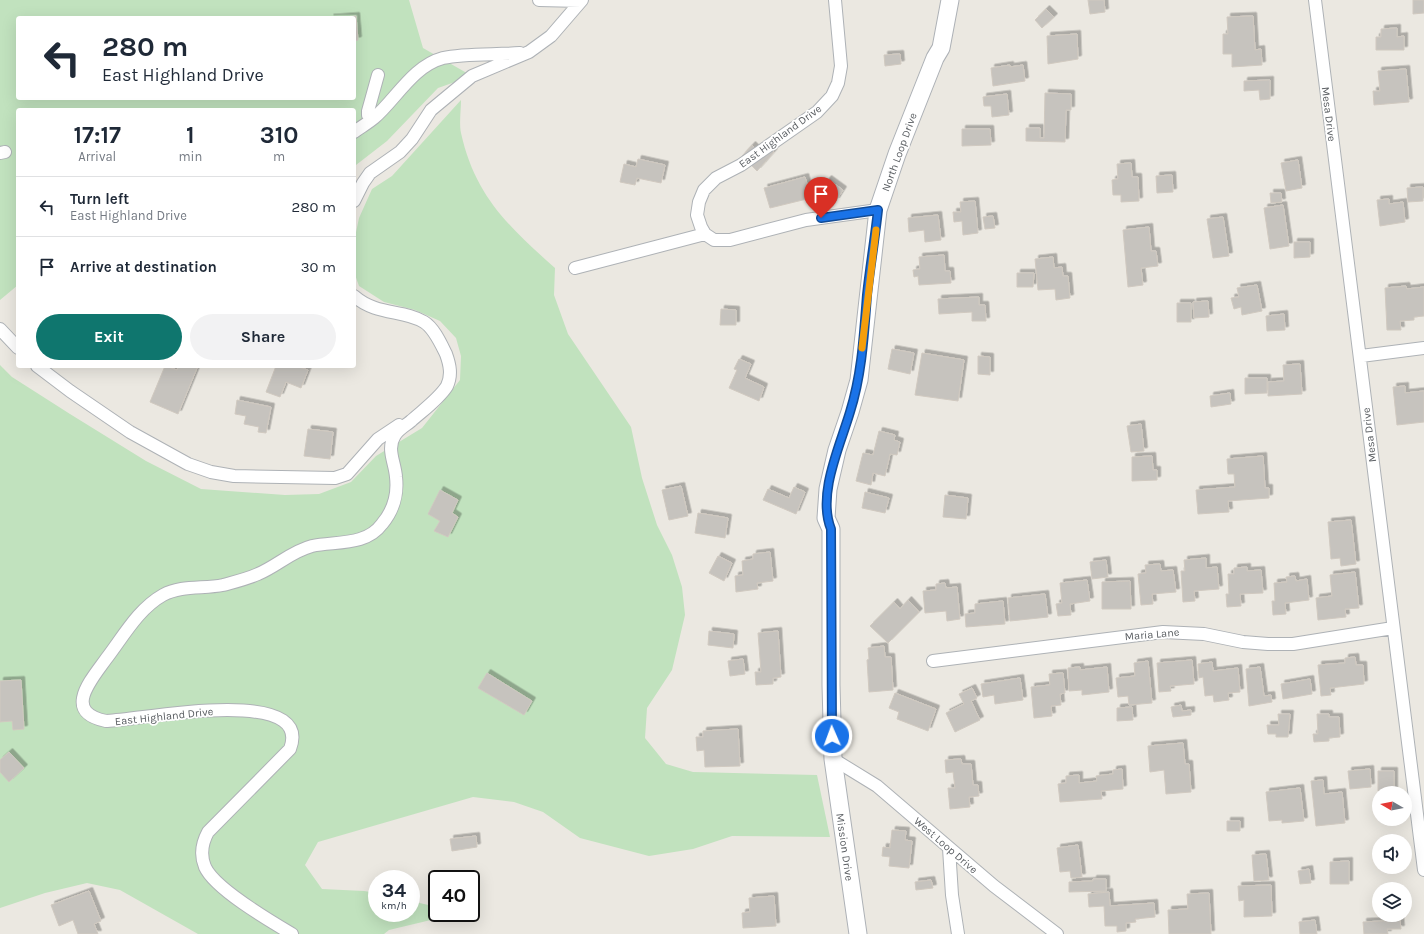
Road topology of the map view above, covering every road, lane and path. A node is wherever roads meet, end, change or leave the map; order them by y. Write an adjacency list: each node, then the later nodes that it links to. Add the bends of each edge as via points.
1 (540, 0): 2 (street)
2 (581, 0): 6 (street, via 551,36)
3 (835, 0): 12 (street, East Highland Drive, via 841,66 836,90 817,112 709,184 699,202 697,214)
4 (950, 0): 11 (street, North Loop Drive, via 941,48 905,132)
5 (1315, 0): 18 (street, Mesa Drive)
6 (529, 52): 8 (street, via 444,58 432,63 409,82); 10 (street, via 472,76 430,110 412,139 400,152 370,173)
7 (378, 75): 8 (street, via 368,111 368,115)
8 (374, 118): 9 (street)
9 (356, 131)
10 (356, 197)
11 (878, 210): 12 (street, via 806,220 730,240 714,240); 23 (street, North Loop Drive, via 859,380 837,450 826,507 826,518 831,529)
12 (705, 234): 13 (street)
13 (574, 268)
14 (356, 297): 20 (street, East Highland Drive, via 368,306 425,322 443,348 448,361 450,379 446,387)
15 (0, 329): 16 (street)
16 (16, 346)
17 (1424, 348): 18 (street)
18 (1361, 356): 21 (street, Mesa Drive)
19 (40, 368): 20 (street, via 102,414 148,442 188,464 234,476 335,478 347,474 378,439)
20 (419, 413): 26 (street, East Highland Drive, via 401,428 391,443 396,496 392,508 377,531 361,539 312,546 298,551 257,575 222,585 179,590 154,600 136,618 93,675 82,702 86,712 92,717 106,721 232,709 265,712 283,721 290,728 290,749 208,832 202,850 205,866 215,882)
21 (1393, 628): 22 (street, Maria Lane, via 1293,644 1256,643 1204,634 1163,632); 25 (street, Mesa Drive)
22 (933, 661)
23 (833, 759): 24 (street, West Loop Drive, via 876,786); 27 (street, Mission Drive)
24 (949, 848): 28 (street); 29 (street, West Loop Drive)
25 (1424, 870)
26 (292, 934)
27 (858, 934)
28 (958, 934)
29 (1056, 934)

